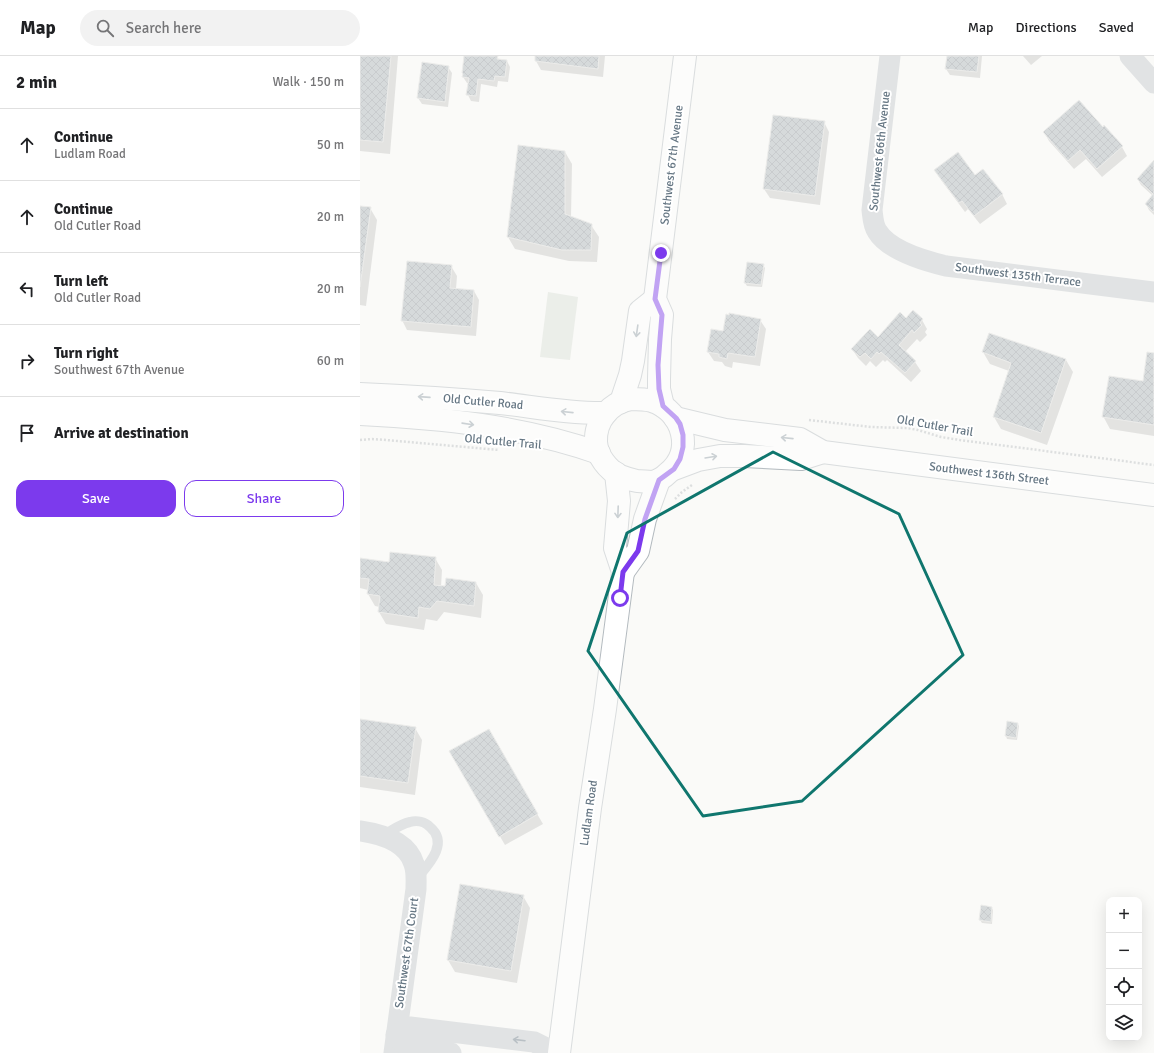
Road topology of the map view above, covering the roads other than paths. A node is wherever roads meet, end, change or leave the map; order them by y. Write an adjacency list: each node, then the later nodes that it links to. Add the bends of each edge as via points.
1 (686, 56): 7 (main road, Southwest 67th Avenue)
2 (890, 56): 5 (street, Southwest 66th Avenue, via 872,210 873,223)
3 (1130, 56): 4 (street)
4 (1154, 83)
5 (886, 241): 6 (street, Southwest 135th Terrace, via 910,255 946,266)
6 (1154, 292)
7 (655, 299): 9 (main road, one-way to 9, via 640,311 630,375); 10 (main road, Southwest 67th Avenue, via 662,315 659,389)
8 (360, 394): 9 (main road, Old Cutler Road, one-way to 8, via 590,413 450,399)
9 (613, 407): 10 (main road, Old Cutler Road, via 631,399 640,399 652,401); 13 (main road, via 602,417 598,425 596,444)
10 (669, 412): 12 (main road, Southwest 136th Street, one-way to 10, via 800,439 725,430); 15 (main road, via 680,424 683,447 680,459)
11 (360, 414): 13 (main road, Old Cutler Road, one-way to 13, via 424,418 493,427 560,440)
12 (823, 452): 15 (main road, Southwest 136th Street, one-way to 12, via 698,460 720,456 801,459); 16 (main road, Southwest 136th Street)
13 (599, 453): 14 (main road, via 606,465)
14 (616, 473): 15 (main road, via 630,479 651,482); 17 (main road, Ludlam Road, one-way to 17, via 619,501 615,548)
15 (666, 474): 17 (main road, Ludlam Road, via 645,519 638,551)
16 (1154, 495)
17 (623, 572): 23 (main road, Ludlam Road)
18 (360, 831): 19 (street)
19 (382, 836): 20 (street, Southwest 67th Court, via 396,842 410,854); 20 (lane, via 411,822 422,822 433,829 437,835 437,847 428,865)
20 (416, 879): 21 (street, Southwest 67th Court)
21 (395, 1044): 22 (street); 23 (street, one-way to 21, via 534,1042 410,1027)
22 (451, 1053)
23 (557, 1053)

